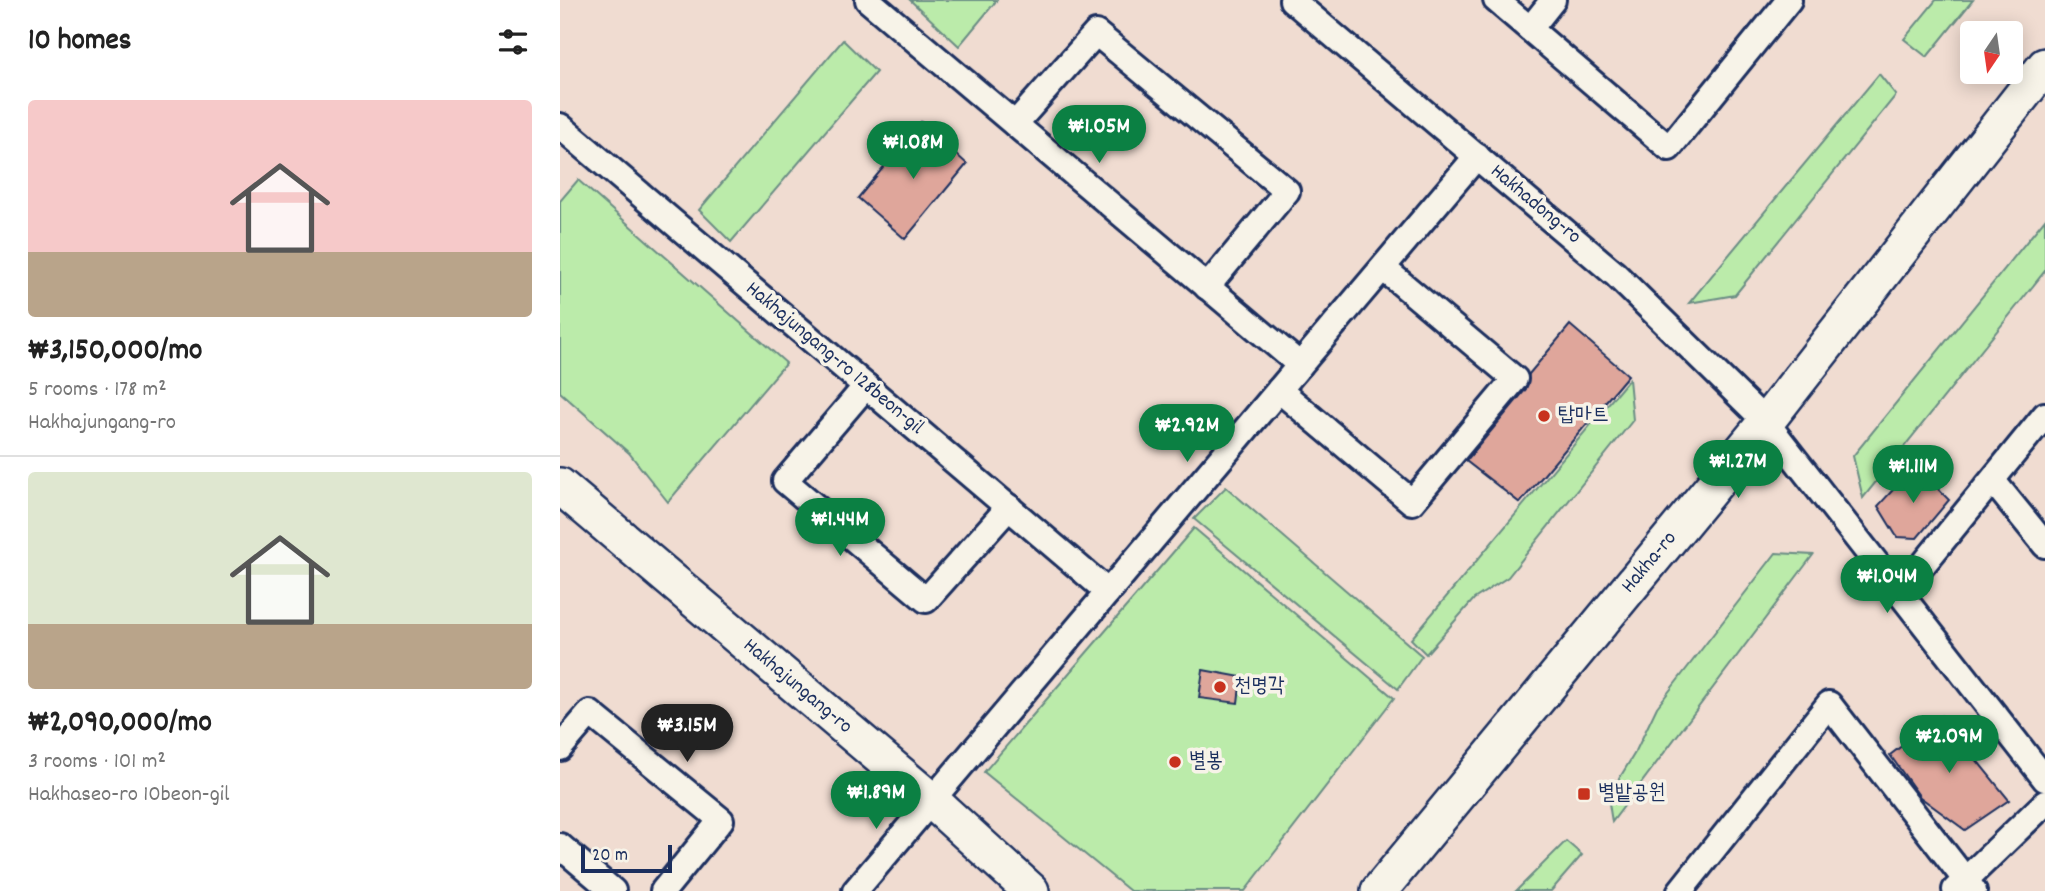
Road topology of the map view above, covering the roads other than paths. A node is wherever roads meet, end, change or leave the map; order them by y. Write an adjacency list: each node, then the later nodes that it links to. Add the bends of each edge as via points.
1 (868, 0): 8 (street)
2 (1496, 0): 6 (street)
3 (1553, 0): 6 (street)
4 (1788, 0): 6 (street, via 1669,148)
5 (1300, 2): 10 (street, Hakhadong-ro)
6 (1530, 29)
7 (2045, 66): 17 (street, Hakha-ro)
8 (1014, 124): 12 (street); 12 (street, via 1097,33 1287,191)
9 (560, 126): 14 (street, Hakhajungang-ro 128beon-gil)
10 (1477, 156): 11 (street); 17 (street, Hakhadong-ro, via 1615,274)
11 (1383, 268): 13 (street); 15 (street, via 1515,379 1412,502)
12 (1207, 287): 13 (street)
13 (1300, 365): 15 (street)
14 (866, 386): 20 (street, Hakhajungang-ro 128beon-gil); 20 (street, via 785,481 926,600)
15 (1279, 390): 22 (street)
16 (2045, 415): 18 (street)
17 (1766, 422): 23 (street, Hakhadong-ro); 34 (street, Hakha-ro)
18 (1993, 481): 21 (street); 23 (street)
19 (560, 486): 26 (street, Hakhajungang-ro)
20 (1009, 508): 22 (street, Hakhajungang-ro 128beon-gil)
21 (2045, 545)
22 (1108, 592): 26 (street)
23 (1900, 593): 25 (street, Hakhadong-ro)
24 (560, 748): 31 (street, via 590,713 721,820)
25 (2045, 779)
26 (932, 801): 32 (street); 33 (street, Hakhajungang-ro)
27 (2045, 803): 29 (street)
28 (560, 846): 30 (street)
29 (1965, 887): 35 (street, via 1829,704)
30 (613, 891)
31 (663, 891)
32 (855, 891)
33 (1031, 891)
34 (1379, 891)
35 (1680, 891)

